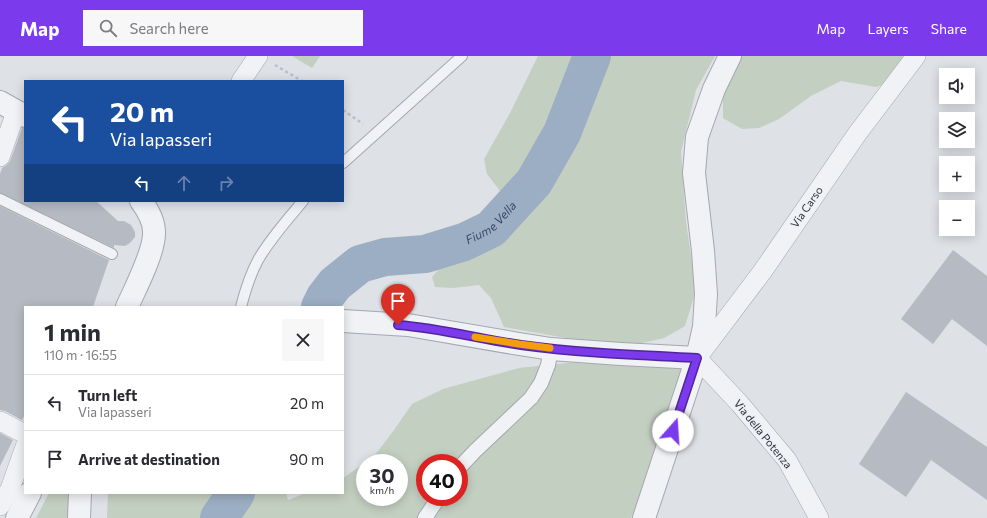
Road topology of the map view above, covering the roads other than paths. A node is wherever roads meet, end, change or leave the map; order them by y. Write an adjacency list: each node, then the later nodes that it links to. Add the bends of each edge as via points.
1 (462, 56): 8 (lane)
2 (730, 56): 17 (street, via 714,89 697,137 694,173 706,294 704,327)
3 (916, 56): 17 (street, Via Carso, via 857,134 762,272)
4 (265, 60): 5 (street)
5 (242, 80)
6 (14, 110): 7 (street)
7 (0, 157)
8 (344, 162)
9 (0, 199): 12 (lane)
10 (302, 202): 14 (lane, via 276,233 258,261 248,282)
11 (147, 203): 13 (street, via 154,232 152,246)
12 (112, 254)
13 (127, 306)
14 (241, 306)
15 (344, 321): 16 (street, via 434,329)
16 (551, 349): 17 (street); 21 (street, via 548,366 531,398)
17 (697, 358): 29 (street); 30 (street, Via della Potenza, via 787,460)
18 (0, 422): 19 (street)
19 (24, 434)
20 (24, 450): 24 (street, via 10,488)
21 (468, 458)
22 (29, 494): 26 (street)
23 (80, 494): 27 (street)
24 (0, 506)
25 (433, 506): 28 (street)
26 (17, 518)
27 (79, 518)
28 (425, 518)
29 (644, 518)
30 (819, 518)

